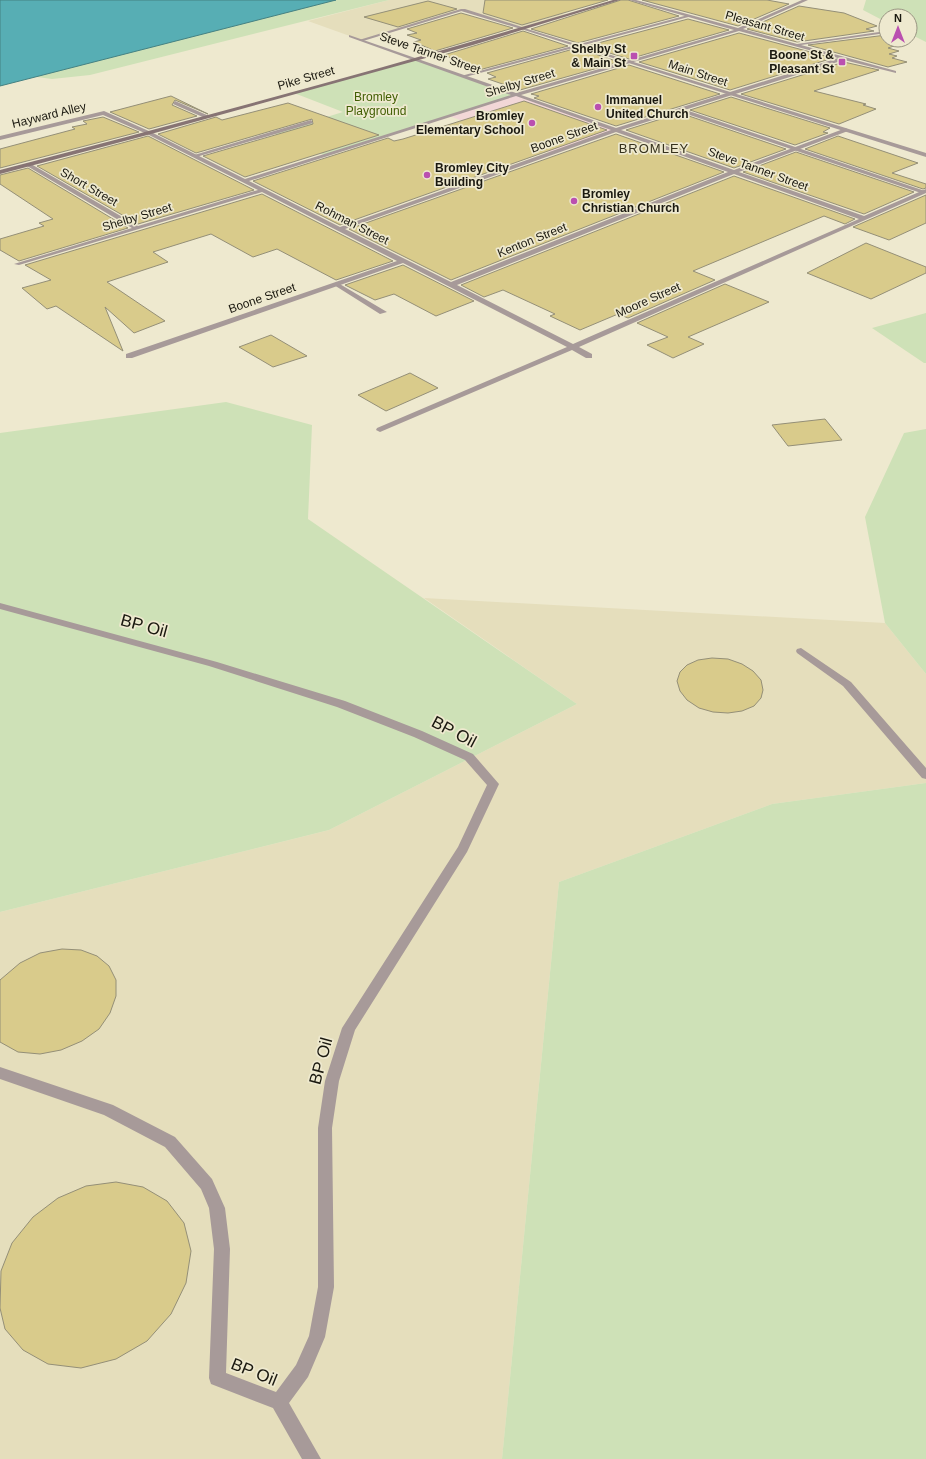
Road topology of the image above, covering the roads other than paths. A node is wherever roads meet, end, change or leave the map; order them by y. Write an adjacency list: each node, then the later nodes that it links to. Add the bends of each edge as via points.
1 (618, 0): 5 (main road, Pike Street)
2 (631, 0): 4 (street, Pleasant Street)
3 (806, 0): 6 (street, Shelby Street)
4 (690, 16): 6 (street, Pleasant Street); 11 (street)
5 (523, 28): 9 (street, Main Street, via 463,10); 11 (street, Main Street); 13 (main road, Pike Street)
6 (740, 30): 10 (street, Pleasant Street); 14 (street, Shelby Street)
7 (878, 33): 10 (street)
8 (351, 36): 9 (street, Steve Tanner Street)
9 (360, 40): 13 (street, Steve Tanner Street)
10 (795, 45): 12 (street, Pleasant Street)
11 (578, 46): 14 (street, Main Street); 16 (street)
12 (844, 58): 15 (street, Pleasant Street); 17 (street, Boone Street)
13 (416, 59): 16 (street, Steve Tanner Street); 22 (main road, Pike Street)
14 (630, 62): 17 (street, Main Street); 18 (street, Shelby Street)
15 (894, 72)
16 (463, 76): 18 (street, Steve Tanner Street)
17 (731, 94): 20 (street, Boone Street); 25 (street, Main Street)
18 (515, 95): 24 (street, Steve Tanner Street); 34 (street, Shelby Street)
19 (175, 103): 22 (street)
20 (680, 110): 24 (street, Boone Street); 28 (street)
21 (104, 113): 26 (street, Rohman Street); 27 (street, Hayward Alley)
22 (207, 117): 26 (main road, Pike Street)
23 (311, 122): 30 (street)
24 (616, 130): 32 (street, Steve Tanner Street); 39 (street, Boone Street)
25 (846, 130): 28 (street, Kenton Street); 29 (street, Main Street)
26 (149, 133): 30 (street, Rohman Street); 31 (main road, Pike Street)
27 (0, 138)
28 (793, 148): 32 (street, Kenton Street); 36 (street)
29 (926, 155)
30 (194, 156): 34 (street, Rohman Street)
31 (29, 165): 33 (main road, Pike Street); 38 (street, Short Street)
32 (732, 171): 37 (street, Steve Tanner Street); 43 (street, Kenton Street)
33 (0, 172)
34 (244, 181): 35 (street, Rohman Street)
35 (264, 190): 38 (street, Shelby Street); 39 (street, Rohman Street)
36 (924, 192): 37 (street, Moore Street)
37 (864, 218): 45 (street, Moore Street)
38 (137, 228): 41 (street, Shelby Street)
39 (340, 229): 40 (street, Rohman Street)
40 (403, 261): 42 (street, Boone Street); 43 (street, Rohman Street)
41 (17, 264)
42 (336, 284): 44 (street); 46 (street, Boone Street)
43 (451, 285): 45 (street, Rohman Street)
44 (383, 312)
45 (573, 347): 47 (street, Rohman Street); 48 (street, Moore Street)
46 (128, 356)
47 (589, 356)
48 (380, 430)
49 (0, 606): 53 (street, BP Oil, via 213,664 341,704 469,757 493,784 463,849 348,1028 332,1081 325,1128 326,1287 317,1338 302,1371)
50 (801, 651): 51 (street, via 847,684)
51 (926, 776)
52 (0, 1073): 53 (street, BP Oil, via 108,1110 170,1142 207,1184 217,1208 222,1249 217,1378)
53 (279, 1402): 54 (street)
54 (312, 1459)

